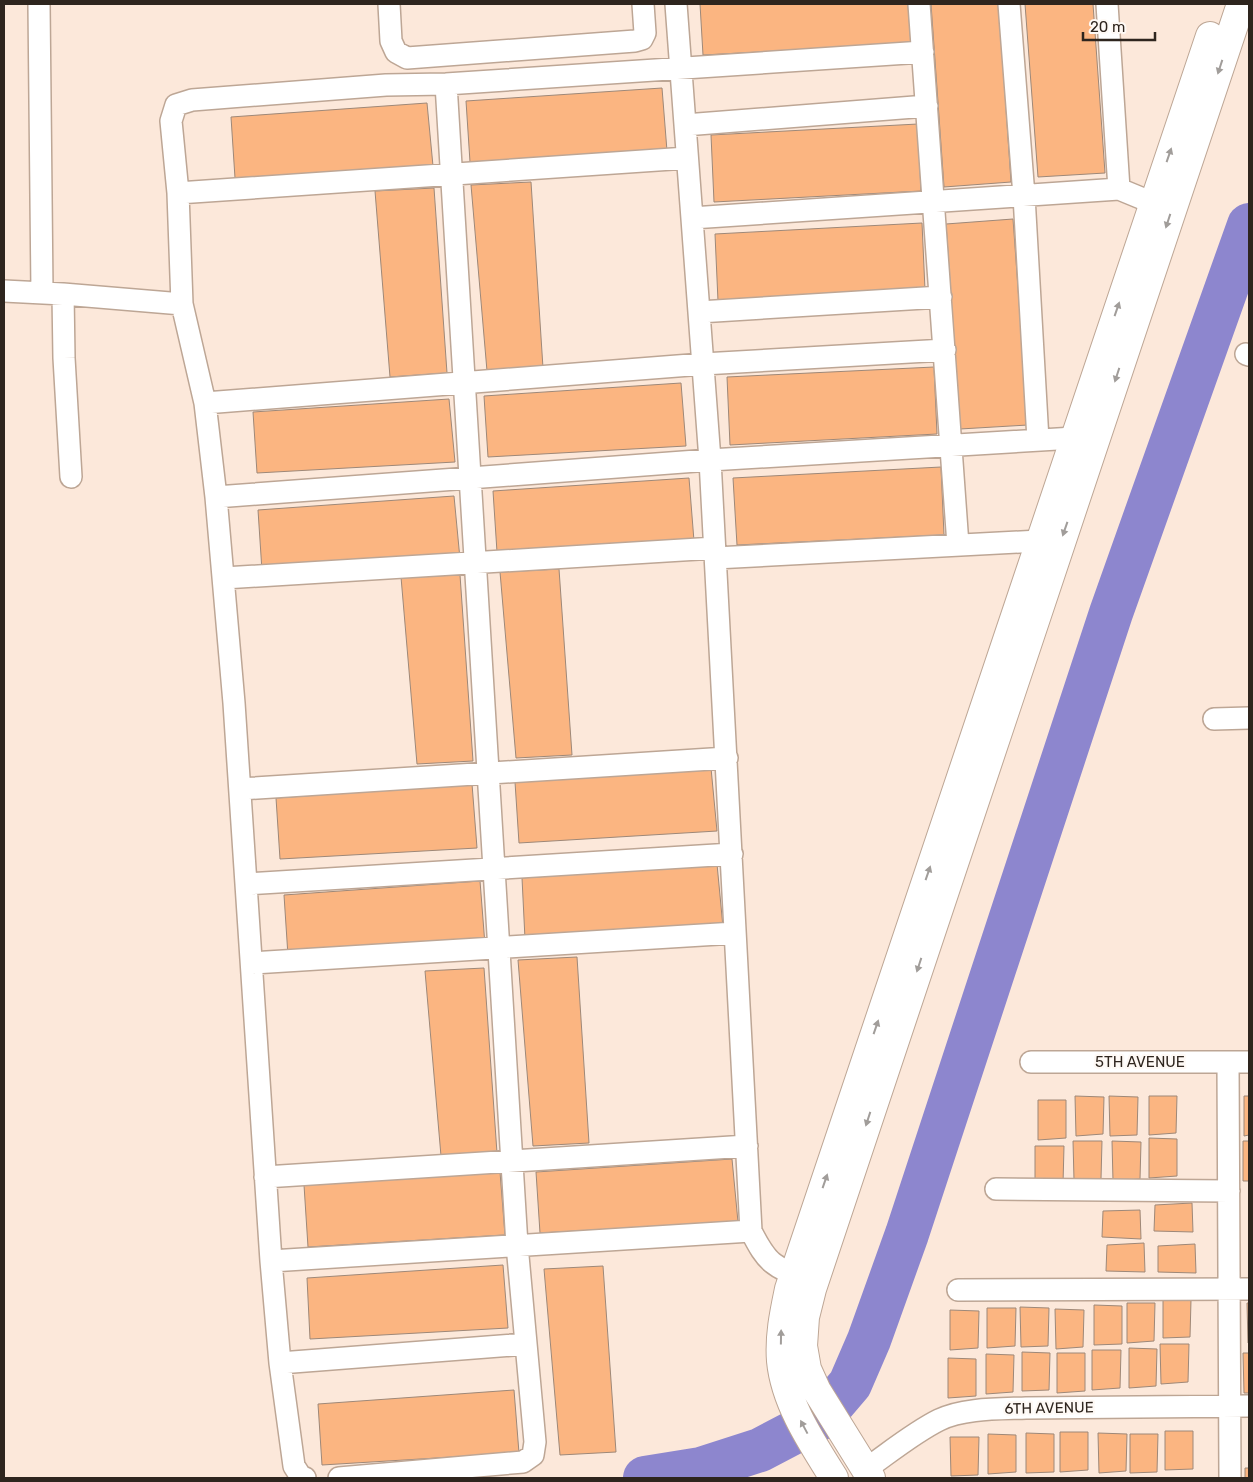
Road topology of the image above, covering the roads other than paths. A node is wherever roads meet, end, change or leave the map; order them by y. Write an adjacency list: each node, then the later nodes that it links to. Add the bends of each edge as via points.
1 (39, 4): 24 (street)
2 (389, 4): 3 (street, via 391,41 396,52 407,58 635,41 642,39 645,33)
3 (643, 4)
4 (676, 4): 11 (street)
5 (919, 4): 10 (street)
6 (1009, 4): 19 (street)
7 (1107, 4): 17 (street)
8 (1221, 4): 21 (street, one-way to 8)
9 (1241, 4): 67 (street, one-way to 67)
10 (923, 52): 11 (street); 13 (street)
11 (680, 68): 12 (street); 14 (street)
12 (446, 84): 16 (street); 18 (street, via 192,100 176,105 171,121)
13 (927, 106): 14 (street); 20 (street)
14 (685, 126): 15 (street)
15 (687, 158): 16 (street); 22 (street)
16 (451, 174): 18 (street); 31 (street)
17 (1119, 189): 19 (street); 21 (street)
18 (178, 193): 27 (street)
19 (1024, 196): 20 (street); 34 (street)
20 (934, 202): 22 (street); 26 (street)
21 (1153, 203): 33 (street, one-way to 21)
22 (692, 218): 28 (street)
23 (4, 291): 24 (street)
24 (42, 292): 25 (street)
25 (63, 294): 27 (street); 37 (street)
26 (941, 298): 28 (street); 29 (street)
27 (182, 304): 32 (street)
28 (699, 312): 30 (street)
29 (945, 350): 30 (street); 35 (street)
30 (703, 364): 31 (street); 36 (street)
31 (464, 383): 32 (street); 38 (street)
32 (205, 403): 39 (street)
33 (1074, 438): 34 (street); 40 (street)
34 (1038, 440): 35 (street)
35 (952, 446): 36 (street); 41 (street)
36 (710, 460): 38 (street); 42 (street)
37 (71, 477)
38 (470, 477): 39 (street); 43 (street)
39 (216, 497): 44 (street)
40 (1039, 541): 41 (street); 67 (street, one-way to 40)
41 (958, 545): 42 (street)
42 (715, 553): 43 (street); 47 (street)
43 (475, 562): 44 (street); 48 (street)
44 (224, 578): 49 (street)
45 (1249, 718): 46 (street)
46 (1214, 719)
47 (727, 758): 48 (street); 50 (street)
48 (488, 773): 49 (street); 51 (street)
49 (240, 789): 52 (street)
50 (732, 854): 51 (street); 53 (street)
51 (494, 869): 52 (street); 54 (street)
52 (246, 884): 55 (street)
53 (736, 933): 54 (street); 59 (street)
54 (499, 948): 55 (street); 60 (street)
55 (252, 963): 61 (street)
56 (1030, 1062): 57 (street, 5TH AVENUE)
57 (1228, 1062): 58 (street, 5TH AVENUE); 63 (street)
58 (1249, 1062)
59 (746, 1146): 60 (street); 64 (street)
60 (512, 1162): 61 (street); 65 (street)
61 (265, 1177): 66 (street)
62 (996, 1189): 63 (street)
63 (1229, 1191): 68 (street)
64 (751, 1231): 65 (street); 67 (street, via 770,1262)
65 (518, 1245): 66 (street); 70 (street)
66 (271, 1261): 71 (street)
67 (804, 1278): 73 (street, one-way to 67, via 796,1411 781,1361 781,1328 789,1289); 74 (street, via 804,1346 808,1369 817,1391)
68 (1239, 1288): 69 (street); 72 (street)
69 (958, 1290)
70 (526, 1344): 71 (street); 76 (street, via 535,1442 533,1455 523,1462)
71 (280, 1363): 75 (street, via 294,1466)
72 (1239, 1406): 74 (street, 6TH AVENUE, via 1026,1408 962,1413 940,1419); 77 (street)
73 (830, 1472)
74 (868, 1474)
75 (305, 1478)
76 (339, 1478)
77 (1230, 1478)

